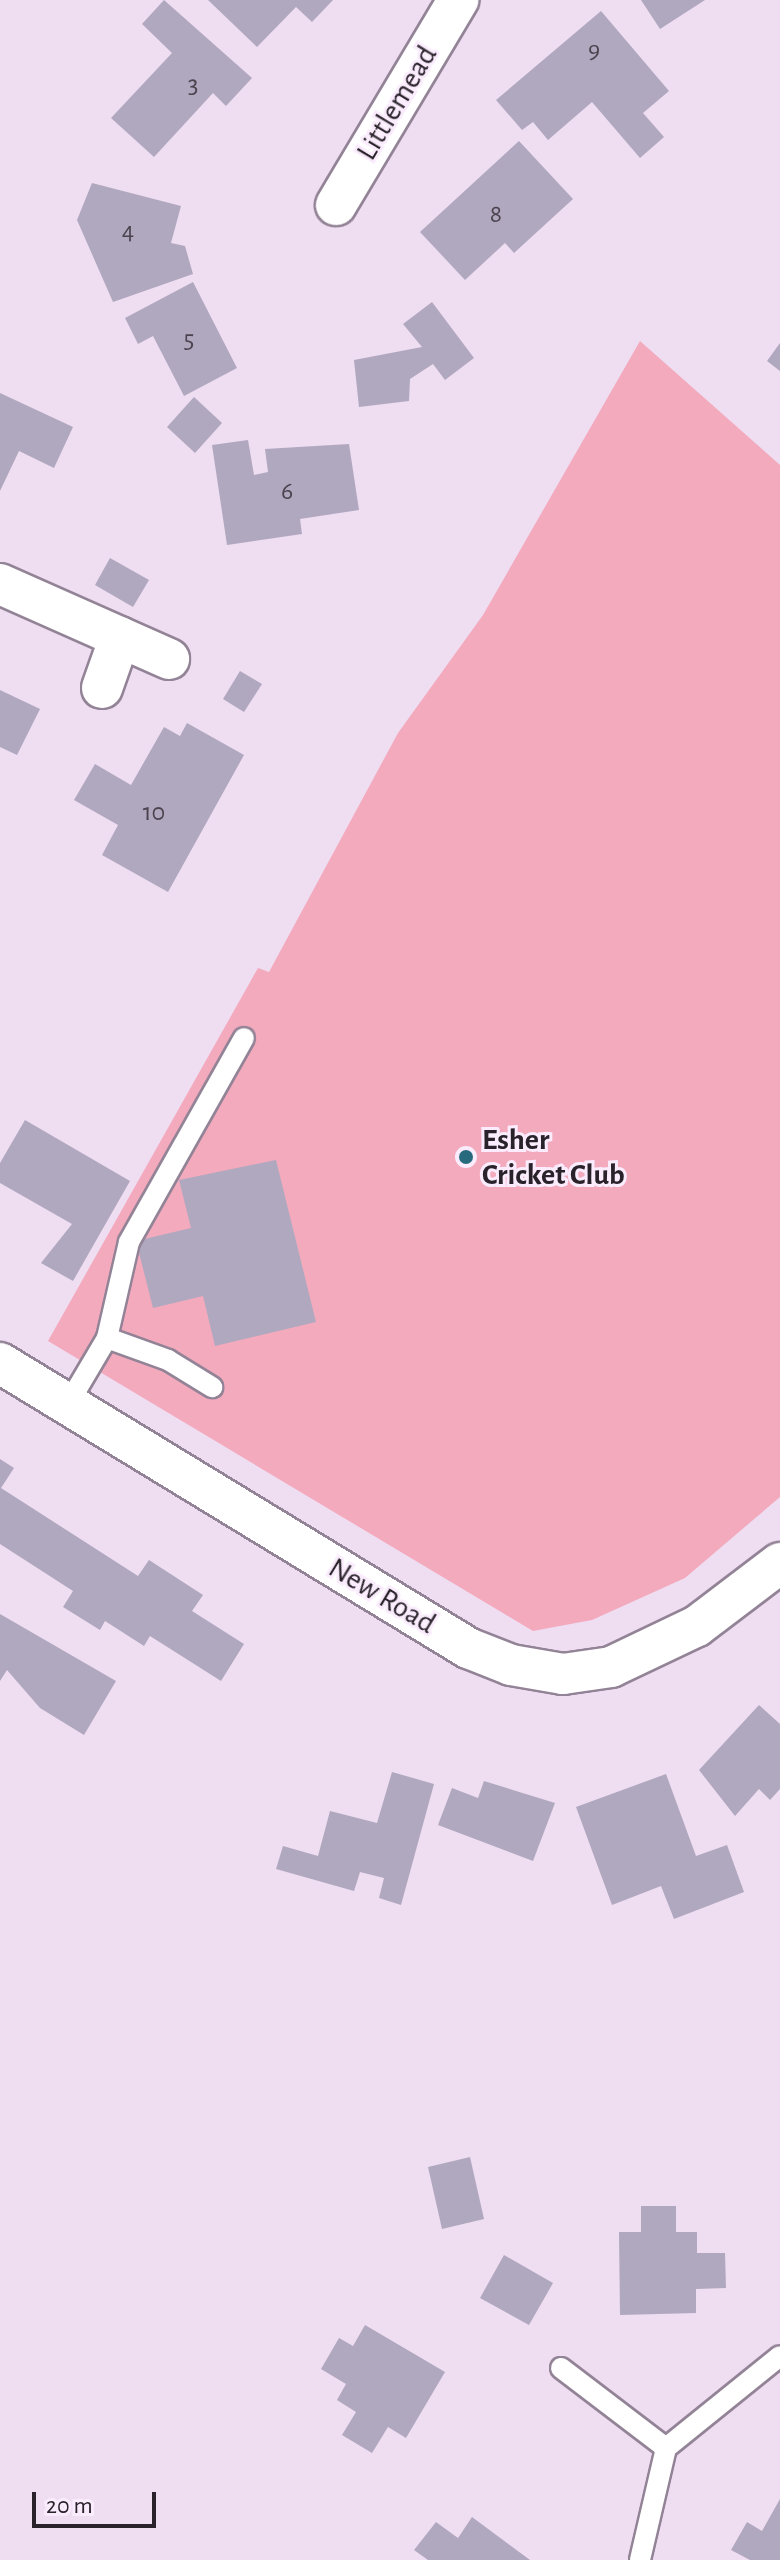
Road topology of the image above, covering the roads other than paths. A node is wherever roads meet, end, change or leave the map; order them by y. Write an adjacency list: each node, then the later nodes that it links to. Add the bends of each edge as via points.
1 (458, 0): 2 (street, Littlemead)
2 (336, 205)
3 (0, 584): 4 (street)
4 (120, 637): 5 (street); 6 (street)
5 (169, 659)
6 (102, 688)
7 (244, 1038): 8 (lane, via 129,1242)
8 (107, 1338): 10 (lane, via 168,1360); 11 (lane)
9 (0, 1363): 11 (street, New Road)
10 (212, 1387)
11 (68, 1404): 12 (street, New Road, via 468,1648 511,1665 563,1674 611,1667 697,1626)
12 (780, 1563)
13 (780, 2356): 15 (lane)
14 (561, 2368): 15 (lane)
15 (666, 2448): 16 (lane)
16 (640, 2560)

